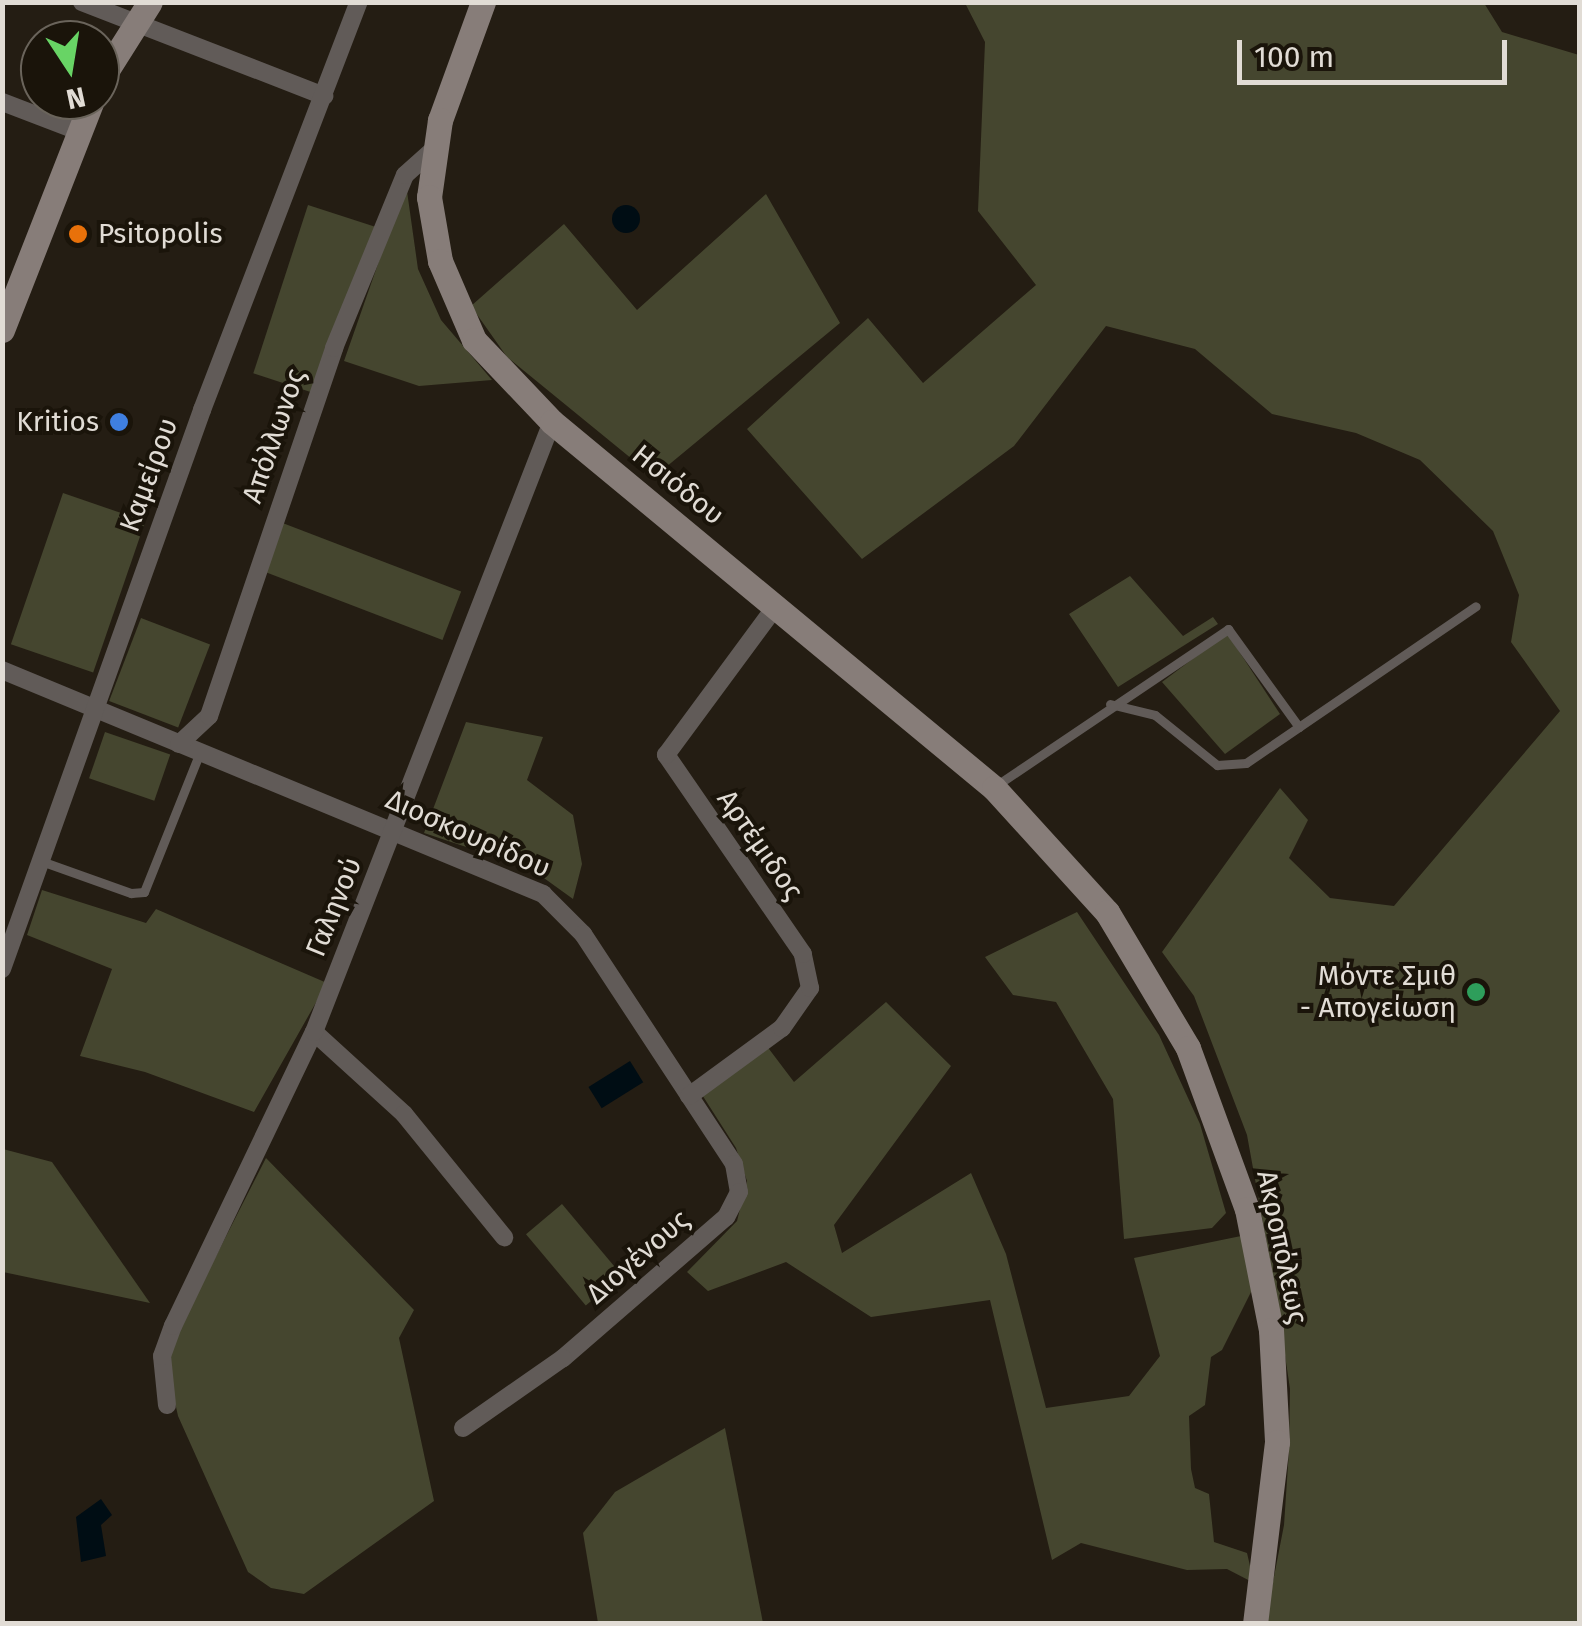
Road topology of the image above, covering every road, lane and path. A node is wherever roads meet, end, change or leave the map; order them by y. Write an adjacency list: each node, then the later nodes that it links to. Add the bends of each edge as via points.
1 (82, 2): 5 (street)
2 (150, 2): 5 (street)
3 (358, 2): 7 (street, Καμείρου)
4 (482, 2): 11 (street, Ησιόδου)
5 (132, 24): 6 (street); 7 (street)
6 (120, 45)
7 (324, 96): 18 (street, Καμείρου)
8 (2, 102): 10 (street)
9 (83, 120): 10 (street)
10 (78, 131): 12 (street)
11 (433, 150): 13 (street, Ησιόδου, via 432,228 452,293 489,359); 20 (street, Απόλλωνος, via 405,175 334,348 208,716)
12 (2, 330)
13 (552, 422): 14 (street, Ησιόδου); 23 (street, Γαληνού)
14 (776, 606): 22 (street, Ησιόδου); 28 (street, Αρτέμιδος, via 666,755 803,954 810,988 803,1007 782,1028)
15 (1476, 606): 19 (lane)
16 (2, 670): 18 (street, Διοσκουρίδου)
17 (1110, 704): 19 (lane, via 1155,715 1216,765 1246,762); 19 (lane, via 1228,629); 22 (lane)
18 (94, 709): 20 (street, Διοσκουρίδου); 24 (street, Καμείρου)
19 (1300, 727)
20 (179, 744): 21 (street, Διοσκουρίδου)
21 (200, 752): 23 (street, Διοσκουρίδου); 24 (lane, via 144,892)
22 (994, 788): 25 (street, Ησιόδου)
23 (394, 830): 27 (street, Γαληνού); 28 (street, Διοσκουρίδου, via 526,884 560,908)
24 (41, 860): 26 (street, Καμείρου)
25 (1107, 912): 33 (street, Ακροπόλεως, via 1166,1005 1204,1082 1262,1275 1277,1442)
26 (2, 970)
27 (314, 1032): 30 (street, via 404,1114); 31 (street, Γαληνού, via 173,1326 162,1356)
28 (689, 1096): 29 (street, Διοσκουρίδου, via 734,1164)
29 (739, 1192): 32 (street, Διογένους, via 726,1217 563,1358)
30 (504, 1237)
31 (168, 1405)
32 (464, 1428)
33 (1255, 1624)

